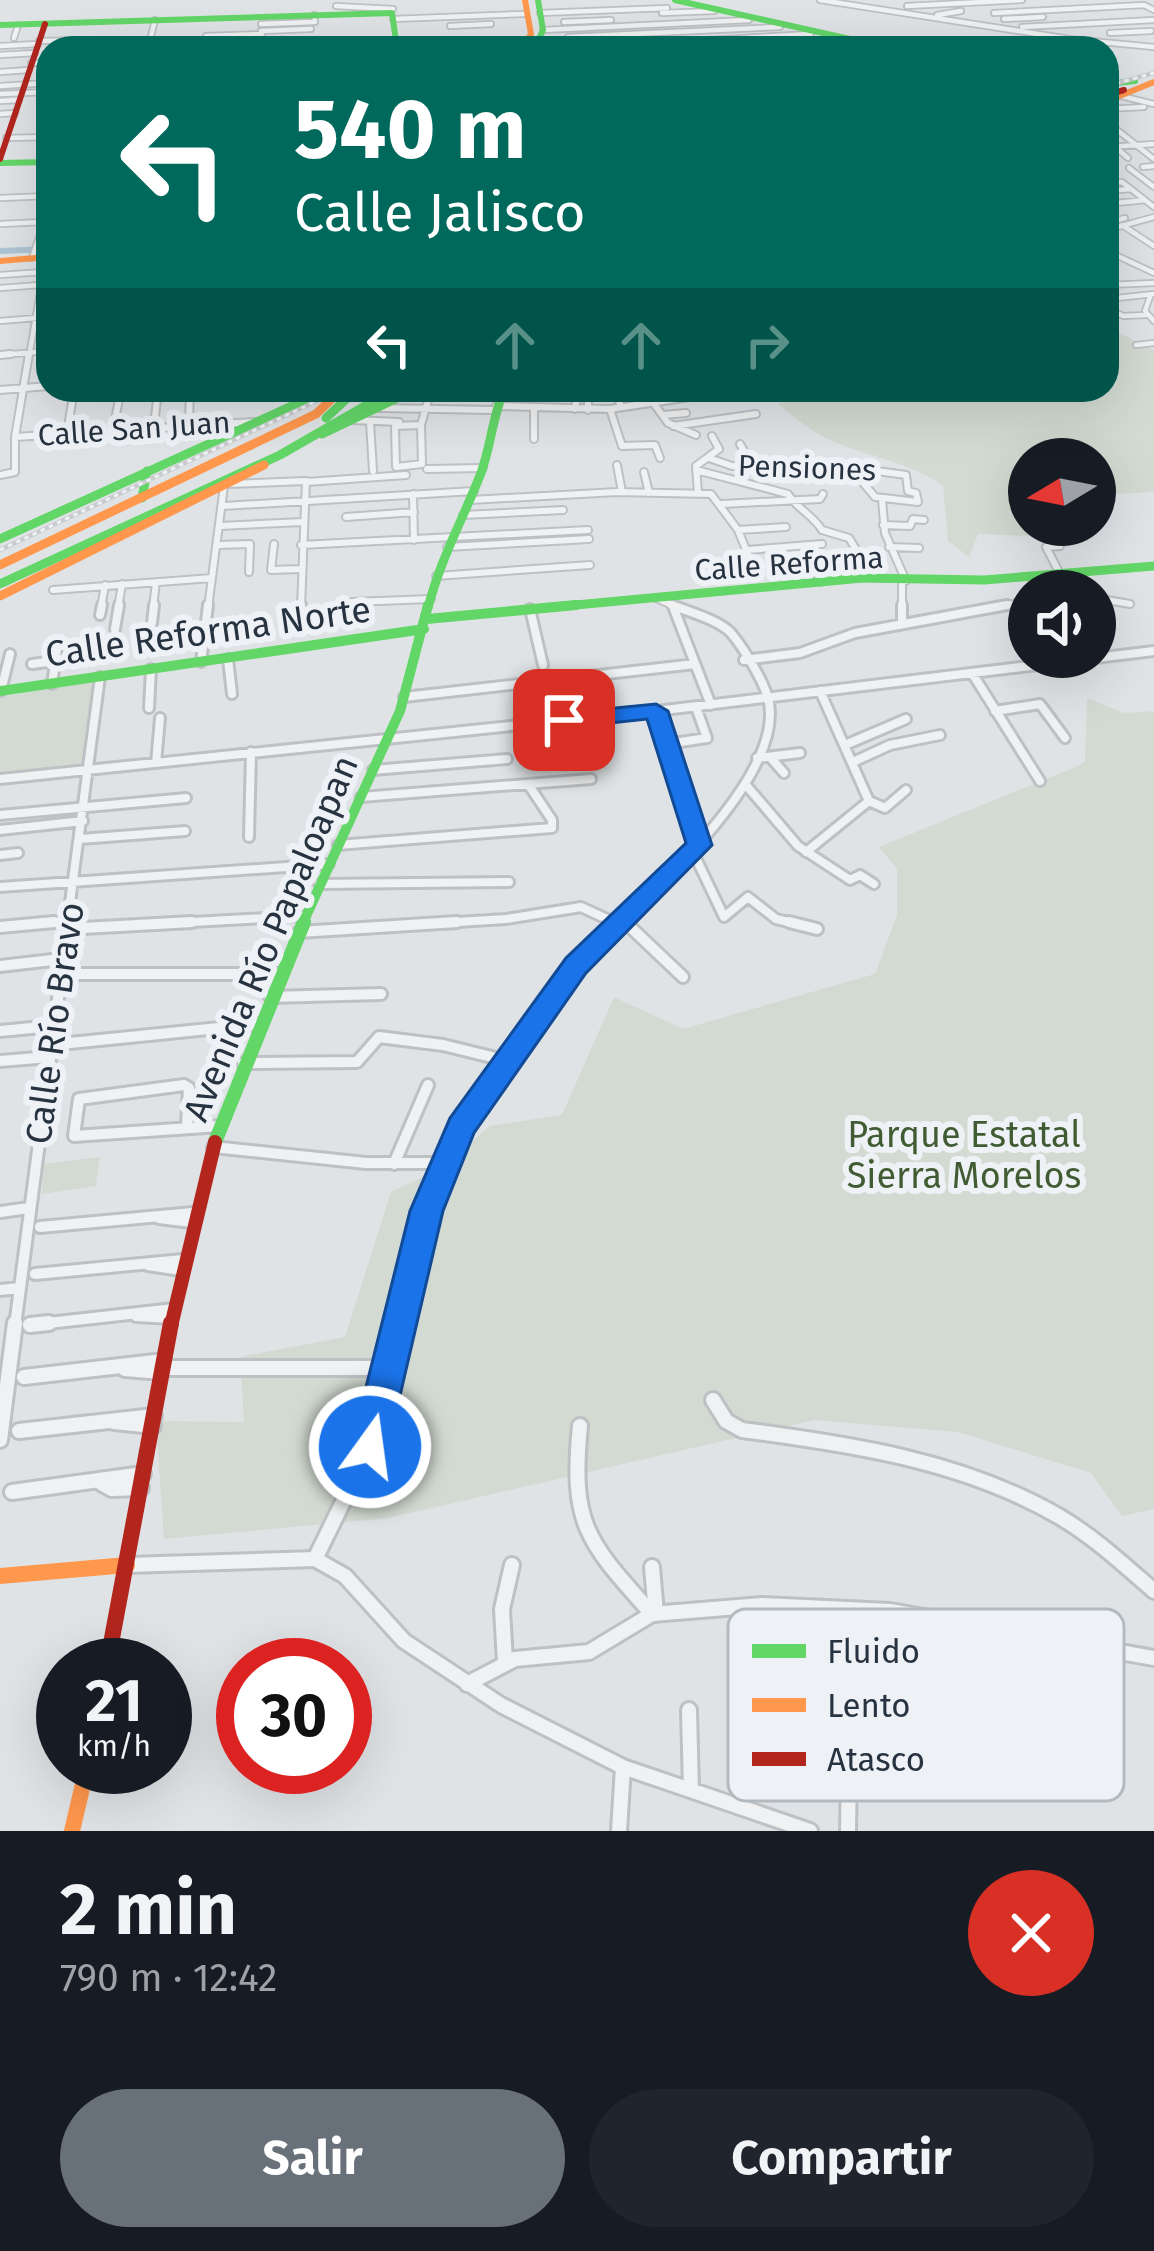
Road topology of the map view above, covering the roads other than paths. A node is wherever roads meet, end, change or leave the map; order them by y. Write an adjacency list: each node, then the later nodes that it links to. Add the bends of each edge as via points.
1 (820, 0): 10 (street)
2 (1020, 0): 5 (street); 18 (street)
3 (1061, 0): 16 (street)
4 (1105, 0): 7 (street)
5 (979, 2): 10 (street); 17 (street)
6 (669, 3): 15 (street); 26 (main road); 35 (street); 41 (main road); 41 (main road)
7 (1116, 3): 16 (street); 19 (street, via 1144,4); 28 (street)
8 (533, 4): 15 (street); 22 (street); 44 (main road); 57 (main road)
9 (336, 6): 14 (street)
10 (882, 8): 20 (street)
11 (958, 9): 20 (street)
12 (1099, 10): 32 (street)
13 (1139, 10): 19 (street)
14 (395, 11): 22 (street); 31 (main road); 56 (main road)
15 (602, 11): 24 (street); 39 (street)
16 (1071, 11): 18 (street)
17 (994, 13): 18 (street); 27 (street)
18 (1039, 14): 27 (street); 37 (street)
19 (1153, 14): 28 (street)
20 (933, 15): 38 (street)
21 (236, 18): 23 (main road); 30 (main road); 49 (street)
22 (449, 18): 34 (street, via 451,28)
23 (208, 19): 25 (main road); 54 (street)
24 (566, 19)
25 (154, 20): 29 (main road); 53 (street)
26 (749, 20): 35 (street); 41 (main road)
27 (1004, 20): 40 (street)
28 (1137, 20): 32 (street)
29 (101, 22): 33 (main road); 52 (street)
30 (260, 22): 31 (street); 31 (main road, via 282,10); 49 (street); 55 (street)
31 (313, 22)
32 (1115, 22): 37 (street)
33 (45, 24): 36 (main road, via 16,31); 50 (main road)
34 (491, 24)
35 (679, 24): 39 (street); 46 (street)
36 (0, 25)
37 (1054, 25): 40 (street)
38 (993, 26): 42 (street); 66 (street)
39 (616, 27): 44 (street); 59 (street)
40 (1015, 27): 42 (street)
41 (778, 28): 46 (street); 62 (street); 63 (street); 64 (main road); 65 (main road)
42 (1005, 28): 47 (street)
43 (87, 29): 51 (street)
44 (537, 31): 58 (main road)
45 (1151, 31): 70 (street)
46 (685, 32): 60 (street); 61 (street)
47 (1023, 32): 48 (street); 68 (street)
48 (1041, 34): 67 (street); 69 (street)
49 (234, 35): 54 (street)
50 (42, 36)
51 (85, 36)
52 (98, 36)
53 (151, 36)
54 (206, 36)
55 (261, 36)
56 (396, 36)
57 (526, 36)
58 (534, 36)
59 (620, 36)
60 (657, 36)
61 (688, 36)
62 (725, 36)
63 (782, 36)
64 (819, 36)
65 (823, 36)
66 (1007, 36)
67 (1031, 36)
68 (1050, 36)
69 (1052, 36)
70 (1113, 36)
71 (1140, 39): 76 (street)
72 (1119, 40): 74 (street)
73 (1119, 44): 74 (street)
74 (1124, 44): 76 (street); 77 (street, via 1131,50)
75 (0, 46): 79 (street)
76 (1152, 46)
77 (1119, 52)
78 (0, 55): 79 (street)
79 (32, 71): 81 (street); 81 (street); 81 (street); 87 (street); 93 (main road)
80 (1153, 80): 82 (main road)
81 (0, 86)
82 (1119, 92)
83 (1119, 98): 85 (street)
84 (1119, 98): 85 (street)
85 (1135, 105): 86 (street)
86 (1154, 105)
87 (0, 114)
88 (1119, 129): 91 (street)
89 (36, 140): 93 (street)
90 (1154, 143): 91 (street)
91 (1139, 145): 92 (street); 97 (street)
92 (1119, 146)
93 (2, 152): 95 (main road)
94 (1119, 152): 96 (street)
95 (36, 158)
96 (1128, 158)
97 (1154, 160): 98 (street)
98 (1143, 166)
99 (1129, 168): 101 (street)
100 (1119, 183): 104 (street)
101 (1154, 187): 103 (street)
102 (1119, 188): 104 (street)
103 (1139, 188)
104 (1131, 189): 107 (street)
105 (36, 196): 106 (street)
106 (0, 198)
107 (1145, 200): 108 (street); 109 (street)
108 (1119, 202)
109 (1154, 215): 112 (street); 114 (street)
110 (36, 222): 111 (street)
111 (0, 224)
112 (1119, 224)
113 (1119, 225): 114 (street)
114 (1122, 225): 116 (street)
115 (1123, 246): 117 (street)
116 (1154, 246)
117 (1119, 247)
118 (1119, 256): 122 (street)
119 (36, 257): 121 (main road)
120 (36, 258): 123 (street)
121 (0, 261)
122 (1154, 273)
123 (0, 275)
124 (1154, 283): 125 (street)
125 (1119, 284)
126 (36, 285): 127 (street)
127 (0, 288)
128 (1124, 288): 130 (street)
129 (1153, 294): 130 (street); 134 (street)
130 (1134, 296): 131 (street)
131 (1119, 297)
132 (36, 304): 135 (street)
133 (1119, 315): 134 (street)
134 (1146, 315): 138 (street)
135 (33, 318): 136 (street); 137 (street); 141 (street)
136 (36, 318)
137 (0, 321)
138 (1154, 321)
139 (1154, 343): 140 (street)
140 (1136, 345)
141 (29, 352): 142 (street); 143 (street); 145 (street)
142 (36, 352)
143 (0, 355)
144 (36, 387): 145 (street)
145 (24, 388): 146 (street); 188 (street)
146 (0, 390)
147 (72, 402): 184 (street)
148 (118, 402): 183 (street)
149 (157, 402): 181 (street)
150 (190, 402): 177 (street)
151 (297, 402): 164 (main road)
152 (300, 402): 164 (main road)
153 (328, 402): 216 (main road)
154 (344, 402): 243 (main road, via 330,417)
155 (374, 402): 185 (main road)
156 (389, 402): 165 (main road)
157 (429, 402): 169 (street)
158 (498, 402): 167 (main road, Avenida Río Papaloapan)
159 (575, 402): 170 (street)
160 (588, 402): 172 (street)
161 (619, 402): 166 (street)
162 (660, 402): 163 (street)
163 (655, 403): 166 (street); 175 (street)
164 (293, 405): 178 (main road)
165 (379, 407): 169 (street); 176 (main road)
166 (621, 407): 171 (street)
167 (495, 408): 168 (street); 169 (street); 197 (main road, Avenida Río Papaloapan)
168 (534, 408): 170 (street); 189 (street)
169 (428, 409): 180 (street)
170 (574, 409): 172 (street)
171 (610, 409): 172 (street); 194 (street, via 622,446 654,445)
172 (588, 410)
173 (686, 413): 175 (street)
174 (756, 414): 182 (street)
175 (663, 415): 182 (street)
176 (353, 420): 179 (street); 185 (main road)
177 (189, 422): 178 (street, Calle San Juan); 181 (street, Calle San Juan)
178 (254, 422): 200 (main road)
179 (370, 422): 180 (street); 201 (street)
180 (422, 423): 180 (street, via 422,464 397,467 394,426)
181 (154, 426): 183 (street, Calle San Juan)
182 (673, 426): 186 (street)
183 (113, 428): 184 (street, Calle San Juan)
184 (67, 433): 188 (street, Calle San Juan)
185 (322, 434): 192 (main road)
186 (696, 435)
187 (712, 436): 193 (street, via 718,449)
188 (14, 437): 203 (street, via 15,472)
189 (534, 439)
190 (704, 444): 193 (street)
191 (740, 444): 195 (street, via 752,461)
192 (280, 455): 207 (main road); 243 (main road)
193 (710, 457): 195 (street, Pensiones, via 732,466); 199 (street)
194 (660, 458)
195 (774, 464): 218 (street, Pensiones, via 908,475 917,503)
196 (617, 465): 208 (street)
197 (483, 468): 198 (street); 214 (main road, Avenida Río Papaloapan)
198 (427, 469)
199 (696, 470): 210 (street); 215 (street)
200 (147, 471): 216 (main road); 233 (main road)
201 (373, 471)
202 (644, 472): 212 (street)
203 (0, 475)
204 (406, 475): 206 (street)
205 (859, 478): 218 (street)
206 (305, 481): 207 (street); 217 (street)
207 (226, 485): 220 (street); 265 (main road)
208 (622, 492): 212 (street); 214 (street)
209 (678, 493): 210 (street); 212 (street); 221 (street)
210 (698, 493): 219 (street)
211 (413, 494): 214 (street); 217 (street); 223 (street)
212 (649, 494)
213 (823, 494): 215 (street)
214 (472, 495): 224 (main road, Avenida Río Papaloapan)
215 (799, 497): 219 (street); 256 (street, via 797,508 813,514 822,530 846,533)
216 (142, 498): 245 (main road)
217 (305, 500): 220 (street); 227 (street)
218 (882, 500): 228 (street)
219 (720, 501): 231 (street)
220 (223, 506): 229 (street)
221 (683, 506)
222 (563, 510): 224 (street)
223 (413, 512): 225 (street); 234 (street)
224 (463, 514): 235 (main road, Avenida Río Papaloapan)
225 (346, 517)
226 (923, 520): 228 (street)
227 (303, 522): 229 (street); 239 (street)
228 (883, 525): 241 (street)
229 (220, 526): 238 (street)
230 (786, 527): 231 (street)
231 (738, 530): 244 (street)
232 (588, 535): 235 (street)
233 (0, 539)
234 (414, 541): 235 (street); 239 (street)
235 (449, 542): 253 (main road, Avenida Río Papaloapan)
236 (274, 544): 249 (street, via 272,571)
237 (822, 544): 244 (street)
238 (218, 545): 252 (street, via 250,544); 255 (street)
239 (301, 545): 249 (street)
240 (1053, 546): 250 (street, via 1046,547)
241 (889, 548): 242 (street); 258 (street)
242 (919, 548)
243 (73, 549): 260 (main road)
244 (746, 550): 254 (street)
245 (0, 565)
246 (590, 565): 253 (street)
247 (1154, 566): 251 (main road, Calle Reforma)
248 (814, 568): 259 (street)
249 (300, 569): 278 (street)
250 (1058, 570)
251 (1091, 570)
252 (249, 572)
253 (436, 575): 267 (main road, Avenida Río Papaloapan)
254 (757, 576)
255 (212, 578): 257 (street); 286 (street)
256 (874, 578): 258 (main road, Calle Reforma); 259 (main road, Calle Reforma)
257 (156, 581): 261 (street); 275 (street)
258 (904, 581): 264 (main road, Calle Reforma); 277 (street)
259 (821, 582): 268 (main road, Calle Reforma)
260 (0, 584)
261 (122, 584): 262 (street); 279 (street)
262 (105, 585): 263 (street); 274 (street)
263 (53, 590)
264 (1008, 590)
265 (0, 596)
266 (1008, 597): 277 (street)
267 (431, 598): 269 (street); 276 (main road, Avenida Río Papaloapan)
268 (656, 598): 272 (main road, Calle Reforma); 273 (street)
269 (352, 602)
270 (1116, 602): 271 (street)
271 (1130, 604)
272 (530, 609): 276 (main road, Calle Reforma); 289 (street)
273 (674, 609): 284 (street, via 726,627); 288 (street)
274 (100, 615)
275 (152, 622)
276 (425, 624): 283 (main road, Calle Reforma Norte); 297 (main road, Avenida Río Papaloapan)
277 (902, 624): 284 (street)
278 (299, 628)
279 (115, 629)
280 (58, 643): 285 (street)
281 (1154, 651): 291 (street)
282 (10, 654): 294 (street)
283 (228, 658): 286 (main road, Calle Reforma Norte); 296 (street)
284 (744, 660): 298 (street)
285 (54, 662): 287 (street); 293 (street)
286 (201, 662): 290 (main road, Calle Reforma Norte)
287 (32, 664)
288 (695, 664): 297 (street); 299 (street)
289 (543, 665)
290 (151, 669): 292 (main road, Calle Reforma Norte); 301 (street)
291 (972, 673): 295 (street); 303 (street)
292 (100, 677): 293 (main road, Calle Reforma Norte); 317 (street, Calle Río Bravo)
293 (52, 684): 294 (main road, Calle Reforma Norte)
294 (1, 691)
295 (820, 691): 298 (street); 310 (street)
296 (232, 694)
297 (404, 697): 307 (main road, Avenida Río Papaloapan)
298 (768, 698): 299 (street); 313 (street)
299 (711, 705): 300 (street)
300 (696, 706): 302 (street); 309 (street, via 707,738)
301 (149, 708)
302 (656, 711): 307 (street); 309 (street)
303 (995, 711): 308 (street, via 1040,704); 322 (street)
304 (160, 718): 316 (street)
305 (906, 719): 310 (street)
306 (940, 735): 315 (street)
307 (388, 738): 311 (street); 318 (main road, Avenida Río Papaloapan)
308 (1065, 739)
309 (667, 744): 337 (street)
310 (845, 745): 315 (street)
311 (250, 752): 316 (street); 334 (street)
312 (800, 752): 313 (street)
313 (764, 757): 319 (street); 324 (street)
314 (507, 759): 318 (street)
315 (853, 762): 328 (street)
316 (156, 763): 317 (street)
317 (89, 770): 320 (street); 329 (street, Calle Río Bravo)
318 (373, 770): 326 (main road, Avenida Río Papaloapan)
319 (784, 773)
320 (0, 779)
321 (591, 779): 323 (street)
322 (1040, 781)
323 (528, 784): 326 (street); 336 (street, via 551,827)
324 (746, 784): 337 (street); 338 (street)
325 (906, 790): 328 (street, via 882,809)
326 (361, 797): 336 (main road, Avenida Río Papaloapan)
327 (186, 798): 329 (street)
328 (869, 801): 338 (street)
329 (84, 808): 330 (street); 331 (street, Calle Río Bravo)
330 (0, 815)
331 (82, 821): 332 (street); 335 (street, Calle Río Bravo)
332 (0, 830)
333 (185, 831): 335 (street)
334 (249, 837)
335 (80, 839): 342 (street, Calle Río Bravo)
336 (338, 845): 341 (main road, Avenida Río Papaloapan)
337 (696, 848): 348 (street); 351 (street, via 725,917 748,897)
338 (806, 852): 345 (street, via 851,880 860,875)
339 (18, 854): 340 (street)
340 (0, 855)
341 (329, 863): 342 (street); 344 (main road, Avenida Río Papaloapan)
342 (73, 879): 346 (street); 349 (street, Calle Río Bravo)
343 (509, 882): 344 (street)
344 (319, 884): 347 (main road, Avenida Río Papaloapan)
345 (874, 884)
346 (0, 886)
347 (304, 916): 349 (street); 352 (main road, Avenida Río Papaloapan)
348 (620, 922): 352 (street, via 581,907); 357 (street); 364 (street, via 570,972)
349 (65, 925): 350 (street); 353 (street, Calle Río Bravo)
350 (0, 927)
351 (817, 929)
352 (297, 932): 356 (main road, Avenida Río Papaloapan)
353 (61, 959): 354 (street); 355 (street, Calle Río Bravo)
354 (0, 966)
355 (59, 974): 356 (street); 361 (street, Calle Río Bravo)
356 (280, 974): 359 (main road, Avenida Río Papaloapan)
357 (683, 977)
358 (381, 994): 359 (street)
359 (270, 997): 360 (main road, Avenida Río Papaloapan)
360 (258, 1024): 363 (street); 366 (main road, Avenida Río Papaloapan)
361 (52, 1026): 362 (street); 363 (street, Calle Río Bravo)
362 (0, 1031)
363 (49, 1051): 365 (street); 373 (street, Calle Río Bravo)
364 (508, 1060): 366 (street, via 379,1037 357,1062); 371 (street)
365 (0, 1061)
366 (243, 1063): 369 (main road, Avenida Río Papaloapan)
367 (428, 1085): 372 (street)
368 (187, 1126): 368 (street, via 184,1084 80,1099 74,1136); 369 (street)
369 (220, 1126): 370 (main road, Avenida Río Papaloapan)
370 (213, 1147): 372 (street); 375 (main road, Avenida Río Papaloapan)
371 (444, 1162): 372 (street); 384 (street)
372 (394, 1164)
373 (29, 1208): 374 (street); 379 (street, Calle Río Bravo)
374 (0, 1212)
375 (192, 1218): 376 (street); 377 (main road, Avenida Río Papaloapan)
376 (40, 1227)
377 (182, 1265): 378 (street); 381 (main road, Avenida Río Papaloapan)
378 (35, 1274)
379 (19, 1288): 380 (street); 386 (street, Calle Río Bravo)
380 (0, 1290)
381 (173, 1314): 382 (street); 383 (main road, Avenida Río Papaloapan)
382 (30, 1324)
383 (163, 1367): 384 (street); 385 (street); 388 (main road, Avenida Río Papaloapan)
384 (389, 1368): 394 (street, via 357,1481)
385 (24, 1377)
386 (3, 1390): 391 (street, Calle Río Bravo)
387 (713, 1400): 399 (street, via 742,1430 850,1445 1033,1503)
388 (153, 1421): 390 (street); 392 (main road, Avenida Río Papaloapan)
389 (580, 1426): 401 (street, via 573,1479 580,1525)
390 (19, 1432)
391 (0, 1440)
392 (142, 1481): 393 (street); 395 (main road, Avenida Río Papaloapan)
393 (12, 1492)
394 (315, 1558): 395 (street); 406 (street)
395 (127, 1565): 398 (main road); 402 (main road, Avenida Río Papaloapan)
396 (512, 1565): 405 (street, via 502,1609)
397 (652, 1567): 401 (street)
398 (0, 1576)
399 (1154, 1591)
400 (869, 1609): 401 (street, via 762,1605)
401 (654, 1614): 405 (street, via 590,1652)
402 (112, 1638)
403 (1124, 1653): 404 (street)
404 (1154, 1658)
405 (505, 1661): 406 (street)
406 (466, 1684): 408 (street)
407 (689, 1710): 409 (street)
408 (623, 1767): 409 (street); 413 (street)
409 (691, 1790): 414 (street)
410 (81, 1794): 412 (main road)
411 (848, 1801): 415 (street)
412 (72, 1831)
413 (620, 1831)
414 (810, 1831)
415 (848, 1831)

